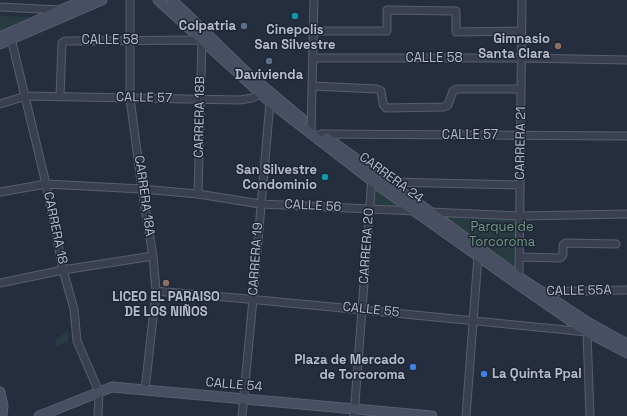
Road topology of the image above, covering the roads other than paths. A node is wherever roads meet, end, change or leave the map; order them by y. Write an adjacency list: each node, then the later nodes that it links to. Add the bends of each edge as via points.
1 (84, 0): 10 (street)
2 (102, 0): 15 (street)
3 (130, 0): 16 (street, CARRERA 18A)
4 (158, 0): 17 (street, CARRERA 24)
5 (172, 0): 31 (street, CARRERA 24, via 246,72)
6 (314, 0): 12 (street)
7 (522, 0): 13 (street, CARRERA 21)
8 (0, 7): 9 (street)
9 (31, 8): 10 (street); 11 (street, via 36,16)
10 (62, 10): 11 (street)
11 (35, 22): 14 (street)
12 (313, 30): 13 (street, via 387,31 387,10 456,11 456,32); 19 (street)
13 (522, 31): 20 (street, CARRERA 21)
14 (0, 37)
15 (11, 38): 18 (street); 25 (street, CARRERA 18)
16 (131, 40): 17 (street, CALLE 58); 26 (street, CALLE 58, via 62,43); 27 (street, CARRERA 18A)
17 (202, 40): 24 (street, CARRERA 24); 28 (street, CARRERA 18B)
18 (0, 44)
19 (313, 58): 20 (street, CALLE 58); 22 (street)
20 (522, 58): 21 (street, CALLE 58); 23 (street, CARRERA 21)
21 (627, 60)
22 (312, 86): 23 (street, via 377,89 381,91 386,108 444,107 448,105 453,91 457,89); 31 (street)
23 (521, 89): 32 (street, CARRERA 21)
24 (261, 94): 28 (street, CALLE 57, via 240,100); 29 (street, CARRERA 24)
25 (26, 96): 26 (street, CALLE 57); 30 (street, CALLE 57); 36 (street, CARRERA 18)
26 (60, 96): 27 (street, CALLE 57)
27 (130, 98): 28 (street, CALLE 57); 38 (street, CARRERA 18A)
28 (200, 99): 40 (street, CARRERA 18B)
29 (270, 102): 31 (street, CARRERA 24); 41 (street, CARRERA 19)
30 (0, 104)
31 (314, 132): 32 (street, CALLE 57); 34 (street, CARRERA 24)
32 (521, 136): 33 (street, CALLE 57); 37 (street, CARRERA 21)
33 (627, 136)
34 (372, 176): 35 (street, CARRERA 24); 42 (street, CARRERA 20); 43 (street, CARRERA 24)
35 (389, 182): 37 (street); 44 (street, CARRERA 24)
36 (46, 184): 38 (street, CALLE 56); 39 (street, CALLE 56); 51 (street, CARRERA 18)
37 (520, 185): 46 (street, CARRERA 21)
38 (142, 189): 40 (street, CALLE 56); 48 (street, CARRERA 18A)
39 (0, 192)
40 (198, 194): 41 (street, CALLE 56)
41 (260, 204): 42 (street, CALLE 56); 58 (street, CARRERA 19)
42 (370, 209): 43 (street, CALLE 56); 59 (street, CARRERA 20)
43 (415, 211): 44 (street, CALLE 56); 49 (street, CARRERA 24)
44 (430, 212): 46 (street, CALLE 56); 52 (street, CARRERA 24)
45 (627, 214): 46 (street, CALLE 56)
46 (520, 216): 50 (street, CARRERA 21)
47 (616, 244): 50 (street, via 566,243 563,245 563,255 560,258)
48 (153, 256): 51 (street); 55 (street, CARRERA 18A)
49 (478, 256): 52 (street, CARRERA 24); 60 (street)
50 (519, 257): 52 (street, CARRERA 21)
51 (63, 270): 53 (street); 66 (street, CARRERA 18, via 74,309 77,341)
52 (519, 281): 56 (street, CARRERA 24); 57 (street, CARRERA 24)
53 (0, 283)
54 (627, 290): 56 (street, CALLE 55A)
55 (156, 291): 58 (street, CALLE 55); 64 (street, CARRERA 18A)
56 (543, 292): 57 (street, CALLE 55A); 62 (street, CARRERA 24, via 589,323)
57 (532, 293): 61 (street, CARRERA 24)
58 (254, 299): 59 (street, CALLE 55); 67 (street, CARRERA 19)
59 (362, 309): 60 (street, CALLE 55); 68 (street, CARRERA 20)
60 (473, 321): 61 (street, CALLE 55); 74 (street)
61 (587, 332): 63 (street, CARRERA 24); 75 (street)
62 (627, 344)
63 (627, 353)
64 (145, 390): 66 (street, CALLE 54, via 112,387); 67 (street, CALLE 54)
65 (0, 392): 69 (street)
66 (99, 392): 70 (street, CALLE 54); 71 (street, CARRERA 18)
67 (243, 399): 68 (street, CALLE 54); 72 (street, CARRERA 19)
68 (354, 413): 73 (street, CALLE 54)
69 (2, 416)
70 (39, 416)
71 (98, 416)
72 (242, 416)
73 (432, 416)
74 (466, 416)
75 (590, 416)

